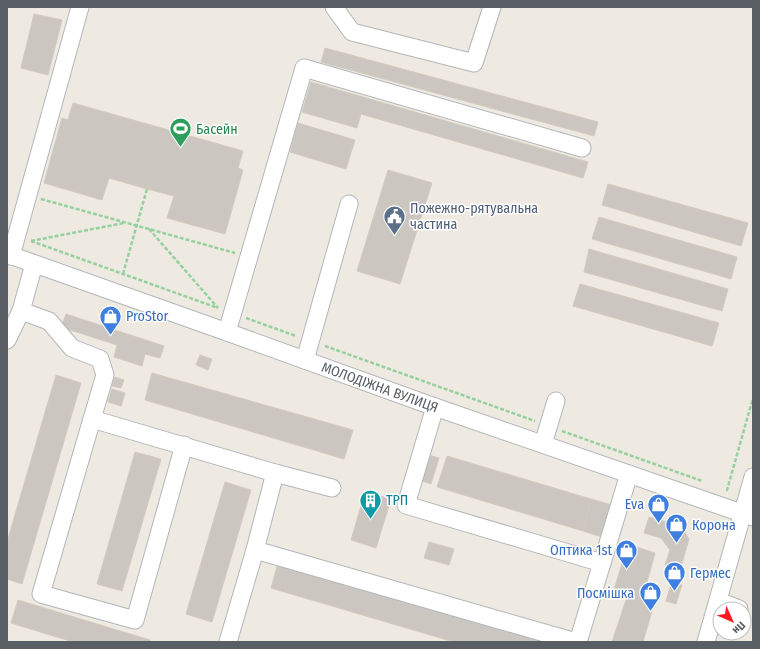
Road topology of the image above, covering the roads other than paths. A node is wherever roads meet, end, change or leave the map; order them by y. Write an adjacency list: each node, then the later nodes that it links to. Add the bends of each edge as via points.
1 (80, 7): 6 (street)
2 (334, 7): 3 (street, via 352,32 474,63)
3 (492, 7)
4 (582, 148): 9 (street, via 304,68)
5 (349, 204): 11 (street)
6 (9, 255): 7 (street, МОЛОДІЖНА ВУЛИЦЯ)
7 (34, 264): 8 (street); 9 (street, МОЛОДІЖНА ВУЛИЦЯ)
8 (21, 311): 10 (street); 14 (street, via 48,321 72,348 100,359 105,375)
9 (227, 332): 11 (street, МОЛОДІЖНА ВУЛИЦЯ)
10 (7, 340)
11 (305, 360): 13 (street, МОЛОДІЖНА ВУЛИЦЯ)
12 (556, 401): 15 (street)
13 (435, 407): 15 (street, МОЛОДІЖНА ВУЛИЦЯ); 23 (street, via 406,505)
14 (92, 419): 16 (street); 16 (street, via 41,594 136,620)
15 (543, 444): 18 (street, МОЛОДІЖНА ВУЛИЦЯ)
16 (184, 445): 17 (street)
17 (275, 472): 20 (street); 22 (street)
18 (629, 474): 21 (street, МОЛОДІЖНА ВУЛИЦЯ); 23 (street)
19 (753, 477): 21 (street)
20 (332, 488)
21 (748, 516): 24 (street)
22 (255, 550): 26 (street); 27 (street)
23 (602, 563): 27 (street)
24 (718, 601)
25 (712, 622): 28 (street)
26 (228, 642)
27 (577, 642)
28 (706, 642)

